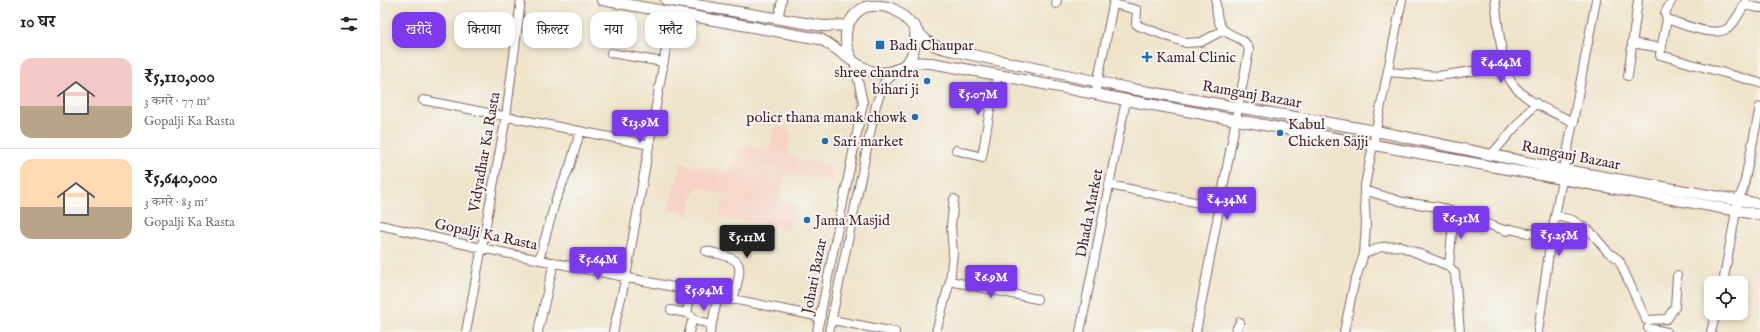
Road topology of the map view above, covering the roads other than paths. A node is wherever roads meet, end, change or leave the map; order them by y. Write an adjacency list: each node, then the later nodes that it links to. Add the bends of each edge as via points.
1 (521, 0): 40 (street, Vidyadhar Ka Rasta)
2 (602, 0): 25 (main road, via 820,40 831,44)
3 (666, 0): 16 (main road)
4 (782, 0): 16 (street)
5 (1216, 0): 20 (street, via 1217,15)
6 (1402, 0): 29 (street)
7 (1495, 0): 28 (street)
8 (1596, 0): 42 (street)
9 (1638, 0): 21 (street)
10 (1672, 0): 17 (street, via 1665,12)
11 (882, 2): 14 (main road); 18 (main road, via 861,9)
12 (1114, 2): 20 (street, via 1136,10 1136,24 1139,26 1186,43 1201,42); 32 (street)
13 (1745, 2): 15 (street); 17 (street, via 1730,27 1723,31 1696,29)
14 (895, 3): 19 (main road)
15 (1760, 8)
16 (778, 19): 18 (main road, via 823,26)
17 (1667, 19): 23 (street)
18 (848, 25): 25 (main road, via 846,43)
19 (914, 25): 27 (main road, via 915,44); 32 (main road, Ramganj Bazaar, via 926,41 940,47)
20 (1224, 30): 38 (street, via 1248,44 1250,50)
21 (1632, 43): 23 (street); 31 (street)
22 (666, 48): 26 (street)
23 (1662, 48): 33 (street, via 1660,55)
24 (611, 53): 26 (street)
25 (853, 60): 27 (main road, via 861,68 871,72 882,73); 77 (street, Johari Bazar, via 863,103)
26 (663, 62): 45 (street)
27 (904, 65): 30 (main road, Ramganj Bazaar, via 931,63); 78 (street, Johari Bazar, via 884,83 876,104)
28 (1505, 66): 29 (street, via 1439,76); 37 (street, via 1509,79)
29 (1388, 72): 43 (street)
30 (998, 75): 34 (main road, Ramganj Bazaar); 47 (street, via 982,156)
31 (1628, 76)
32 (1098, 82): 34 (street); 38 (main road, Ramganj Bazaar)
33 (1760, 83)
34 (1095, 94): 36 (main road, Ramganj Bazaar)
35 (423, 100): 40 (street)
36 (1126, 100): 41 (main road, Ramganj Bazaar); 50 (street, Dhada Market)
37 (1536, 103): 42 (street); 48 (street)
38 (1239, 107): 41 (street); 43 (main road, Ramganj Bazaar)
39 (1760, 107): 54 (street)
40 (506, 117): 44 (street); 61 (street, Vidyadhar Ka Rasta)
41 (1236, 119): 46 (main road, Ramganj Bazaar); 55 (street)
42 (1574, 122): 49 (street)
43 (1376, 131): 46 (street); 48 (main road, Ramganj Bazaar)
44 (580, 132): 45 (street); 64 (street, via 570,166 556,199)
45 (650, 144): 69 (street)
46 (1373, 144): 49 (main road, Ramganj Bazaar); 51 (street)
47 (956, 150)
48 (1491, 155): 49 (main road, Ramganj Bazaar)
49 (1564, 175): 54 (main road, Ramganj Bazaar); 58 (street)
50 (1109, 185): 55 (street); 91 (street, Dhada Market)
51 (1364, 190): 56 (street, via 1403,202 1439,207); 63 (street)
52 (954, 199): 70 (street)
53 (1760, 204): 54 (main road, Ramganj Bazaar)
54 (1738, 205): 57 (main road, Ramganj Bazaar); 68 (street)
55 (1220, 207): 92 (street)
56 (1454, 212): 60 (street, via 1506,231 1510,229); 66 (street)
57 (1760, 215)
58 (1556, 216): 60 (street); 81 (street, via 1572,220 1590,231 1619,260)
59 (380, 225): 61 (street, Gopalji Ka Rasta)
60 (1551, 238): 96 (street)
61 (481, 248): 64 (street, Gopalji Ka Rasta); 83 (street, Vidyadhar Ka Rasta)
62 (706, 251): 74 (street, via 730,257 737,262 740,272)
63 (1364, 254): 66 (street, via 1381,247 1400,246); 94 (street, via 1354,284)
64 (539, 260): 65 (street, Gopalji Ka Rasta)
65 (554, 262): 69 (street, Gopalji Ka Rasta); 84 (street)
66 (1449, 266): 95 (street, via 1454,273)
67 (1677, 276): 81 (street, via 1674,307 1666,319)
68 (1724, 276)
69 (626, 277): 71 (street, Gopalji Ka Rasta); 85 (street)
70 (950, 280): 73 (street); 90 (street)
71 (691, 291): 72 (street, Gopalji Ka Rasta); 76 (street)
72 (718, 296): 74 (street, Gopalji Ka Rasta); 82 (street)
73 (1037, 299)
74 (733, 300): 77 (street, Gopalji Ka Rasta)
75 (671, 310): 76 (street)
76 (690, 316): 82 (street); 86 (street)
77 (821, 317): 87 (street, Johari Bazar)
78 (832, 320): 88 (street, Johari Bazar); 89 (street)
79 (1714, 320): 98 (street)
80 (1240, 322): 93 (street)
81 (1647, 327): 97 (street)
82 (711, 328)
83 (466, 332)
84 (538, 332)
85 (613, 332)
86 (689, 332)
87 (817, 332)
88 (829, 332)
89 (891, 332)
90 (936, 332)
91 (1080, 332)
92 (1196, 332)
93 (1234, 332)
94 (1344, 332)
95 (1460, 332)
96 (1538, 332)
97 (1667, 332)
98 (1711, 332)

